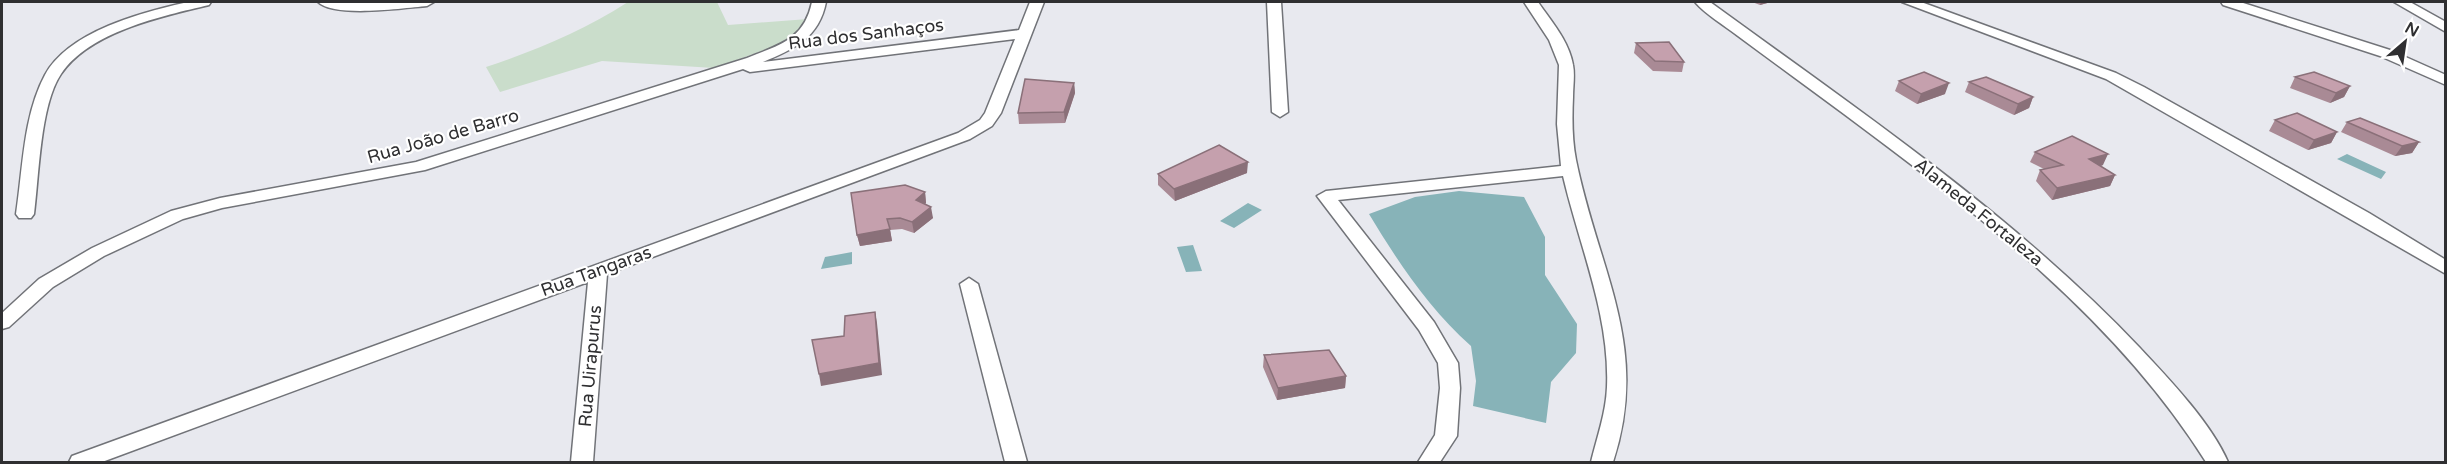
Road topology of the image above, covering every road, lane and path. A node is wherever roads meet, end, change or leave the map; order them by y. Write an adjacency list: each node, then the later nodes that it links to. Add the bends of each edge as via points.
1 (204, 2): 18 (street, via 114,29 72,53 53,75 42,107)
2 (325, 2): 3 (street, via 369,8)
3 (427, 2)
4 (819, 2): 14 (street, Rua João de Barro, via 812,29 791,44)
5 (1037, 2): 13 (street, Rua Tangaras)
6 (1274, 2): 16 (street)
7 (1532, 2): 17 (street, via 1559,45 1566,66 1564,106)
8 (1702, 2): 28 (street, Alameda Fortaleza, via 1928,170 2040,260 2149,368 2194,424)
9 (1909, 2): 19 (street, via 2111,76 2363,217)
10 (2228, 2): 15 (street, via 2385,53)
11 (2401, 2): 12 (street)
12 (2445, 28)
13 (1023, 34): 14 (street, Rua dos Sanhaços); 20 (street, Rua Tangaras, via 993,113 975,130)
14 (714, 73): 22 (street, Rua João de Barro, via 419,166 220,203 177,215 98,252 46,283)
15 (2445, 81)
16 (1280, 112)
17 (1570, 170): 26 (street, via 1326,196 1427,327 1448,363 1446,436); 27 (street, via 1617,348 1620,387 1613,436)
18 (25, 214)
19 (2445, 268)
20 (598, 270): 23 (street, Rua Tangaras); 24 (street, Rua Uirapurus)
21 (969, 284): 25 (street)
22 (2, 323)
23 (80, 462)
24 (582, 462)
25 (1016, 462)
26 (1429, 462)
27 (1602, 462)
28 (2217, 462)

